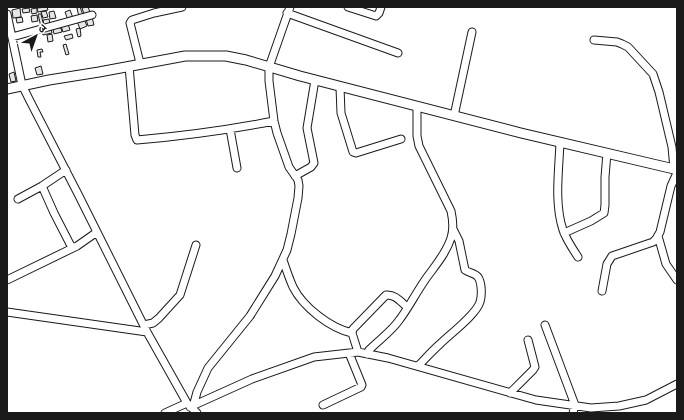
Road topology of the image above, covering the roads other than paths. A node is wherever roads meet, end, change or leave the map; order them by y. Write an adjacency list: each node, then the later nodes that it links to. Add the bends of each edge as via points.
1 (182, 7): 11 (street, via 132,20 130,23)
2 (350, 7): 3 (street, via 376,16)
3 (381, 7)
4 (288, 10): 10 (street); 13 (street)
5 (7, 14): 8 (street)
6 (92, 15): 8 (street)
7 (472, 32): 19 (street)
8 (12, 37): 15 (street)
9 (594, 40): 27 (street, via 617,42 628,47 653,74)
10 (398, 53)
11 (140, 63): 12 (main road); 13 (main road, via 212,55 246,60)
12 (129, 66): 15 (main road); 21 (street, via 136,139)
13 (269, 67): 14 (main road); 20 (street)
14 (315, 80): 16 (main road); 28 (street, via 307,128 314,163)
15 (22, 85): 17 (main road); 26 (street)
16 (340, 86): 18 (main road); 22 (street, via 341,113 353,152)
17 (7, 89)
18 (418, 106): 19 (main road); 31 (street, via 416,136 451,211)
19 (454, 116): 23 (main road)
20 (274, 121): 21 (street); 28 (street, via 289,167)
21 (230, 129): 25 (street)
22 (401, 139)
23 (560, 142): 24 (main road); 33 (street, via 558,202)
24 (607, 153): 27 (main road); 33 (street, via 604,213)
25 (237, 168)
26 (66, 170): 29 (street); 32 (street)
27 (676, 170): 34 (street)
28 (295, 176): 38 (street, via 299,186 298,198)
29 (42, 186): 30 (street); 36 (street)
30 (18, 199)
31 (453, 229): 42 (street, via 443,254); 52 (street, via 459,241 463,266 467,272 476,275 480,280 480,302 458,328)
32 (97, 232): 36 (street); 44 (street)
33 (564, 233): 37 (street)
34 (658, 236): 40 (street, via 666,264); 41 (street, via 653,242 612,256 607,264)
35 (196, 246): 44 (street, via 180,295 153,323)
36 (72, 248): 39 (street)
37 (578, 257)
38 (283, 260): 47 (street, via 293,287 305,305 334,326); 56 (street, via 250,316 208,368)
39 (7, 280)
40 (677, 280)
41 (602, 291)
42 (407, 307): 47 (street, via 395,297 386,295 356,325); 51 (street, via 393,328)
43 (7, 312): 46 (street)
44 (144, 325): 46 (street)
45 (545, 325): 57 (street)
46 (147, 332): 56 (street)
47 (352, 333): 49 (street)
48 (528, 340): 54 (street, via 535,367)
49 (358, 352): 50 (street); 51 (street)
50 (349, 353): 55 (street, via 361,387); 56 (street, via 314,357 283,367)
51 (367, 354): 52 (street)
52 (418, 366): 54 (street)
53 (677, 384): 57 (street, via 646,400 619,406)
54 (510, 393): 57 (street)
55 (323, 405)
56 (192, 408): 58 (street)
57 (574, 409)
58 (165, 413)

